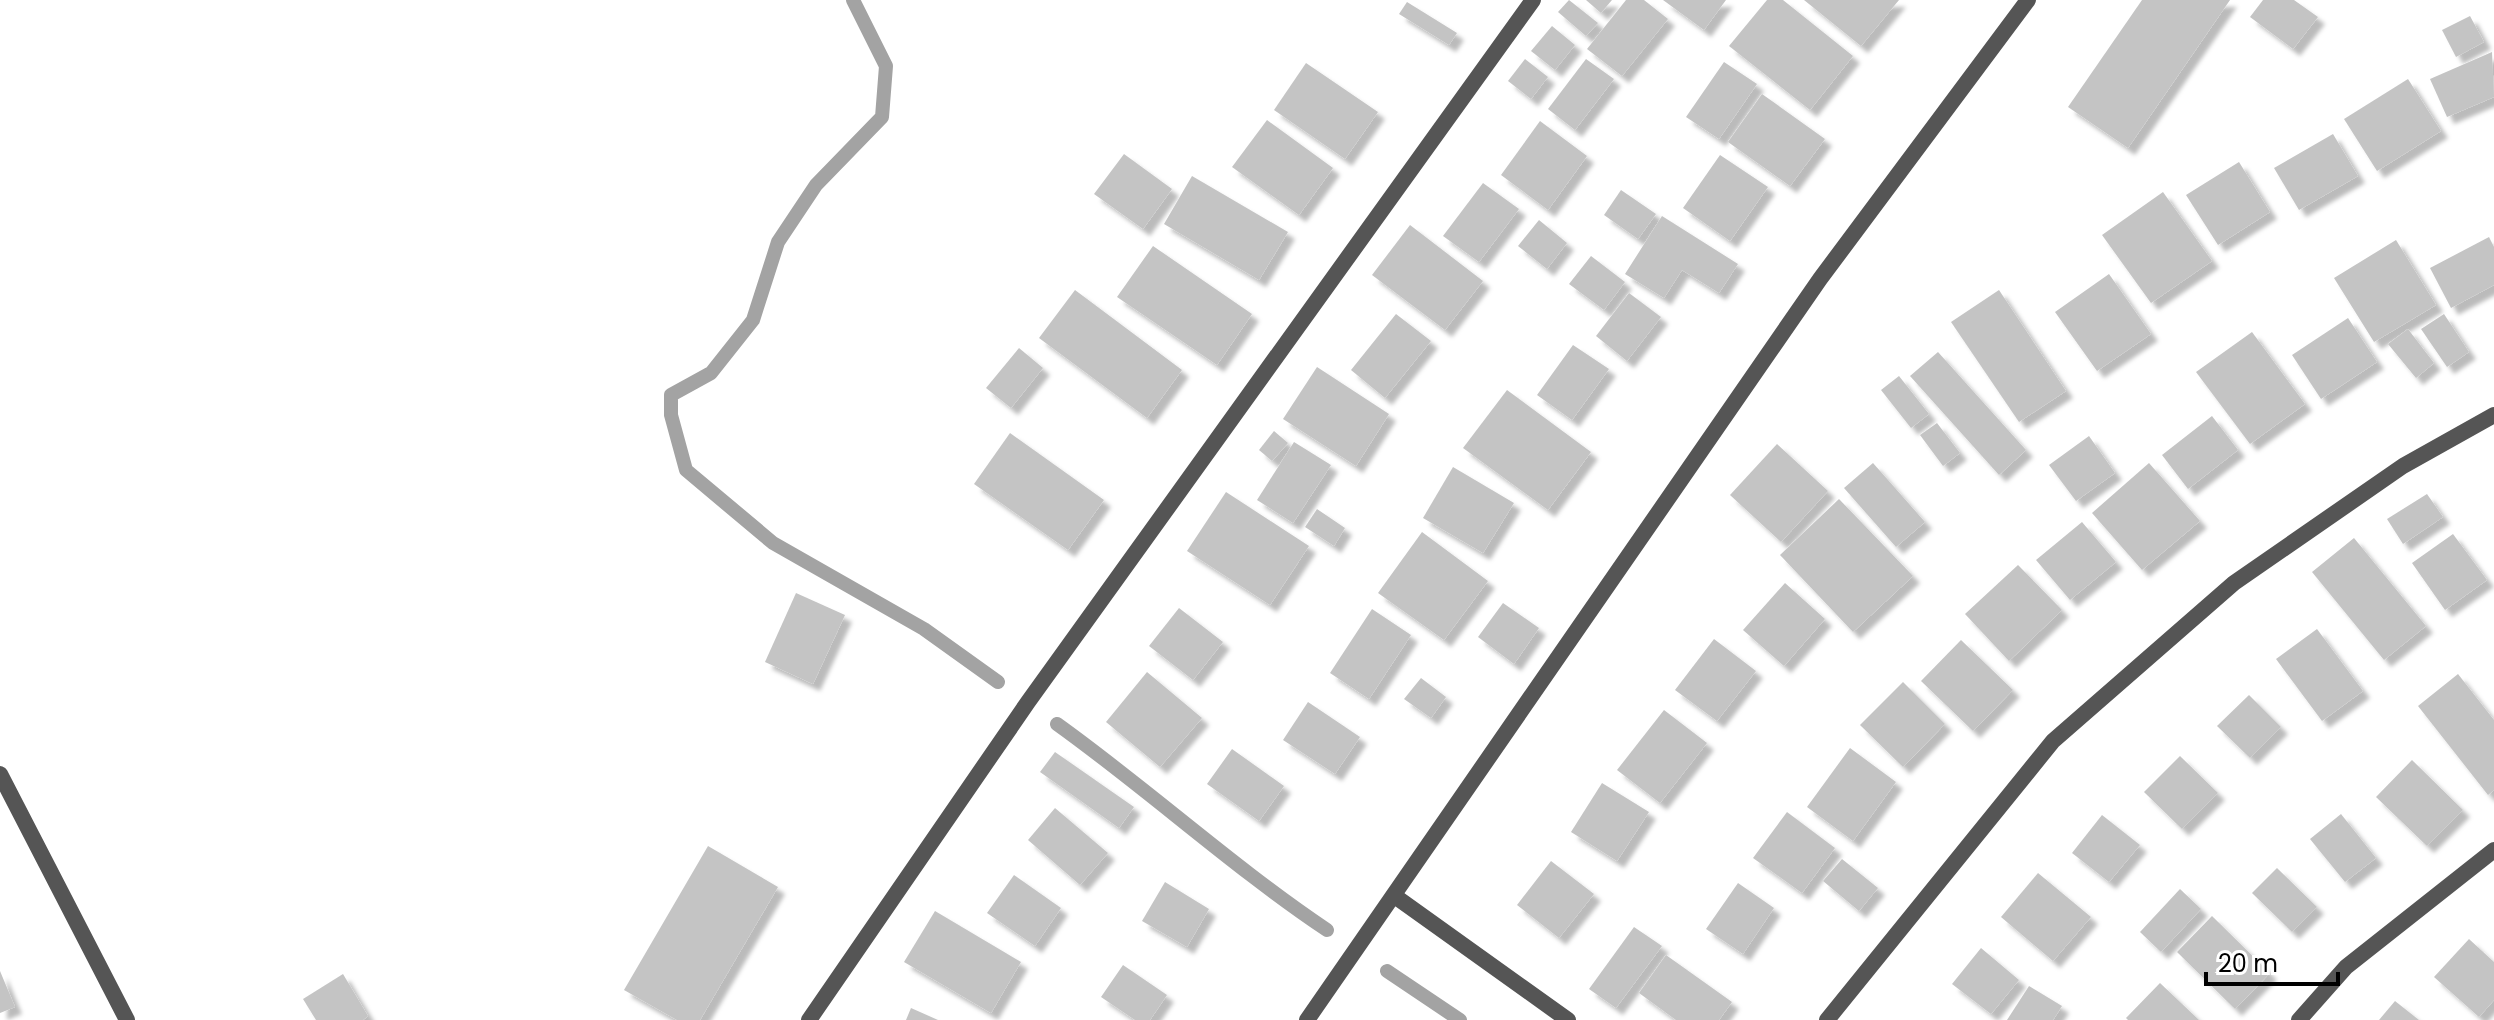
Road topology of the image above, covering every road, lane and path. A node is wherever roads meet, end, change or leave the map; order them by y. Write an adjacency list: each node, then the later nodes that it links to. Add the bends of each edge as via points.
1 (1533, 0): 8 (street, via 1028,702)
2 (2028, 0): 6 (street, via 1820,279)
3 (2494, 415): 11 (street, via 2403,466 2234,583 2053,741)
4 (0, 774): 7 (street)
5 (2494, 850): 12 (street, via 2346,967)
6 (1396, 897): 9 (street); 10 (street)
7 (127, 1020)
8 (809, 1020)
9 (1307, 1020)
10 (1568, 1020)
11 (1827, 1020)
12 (2299, 1020)

